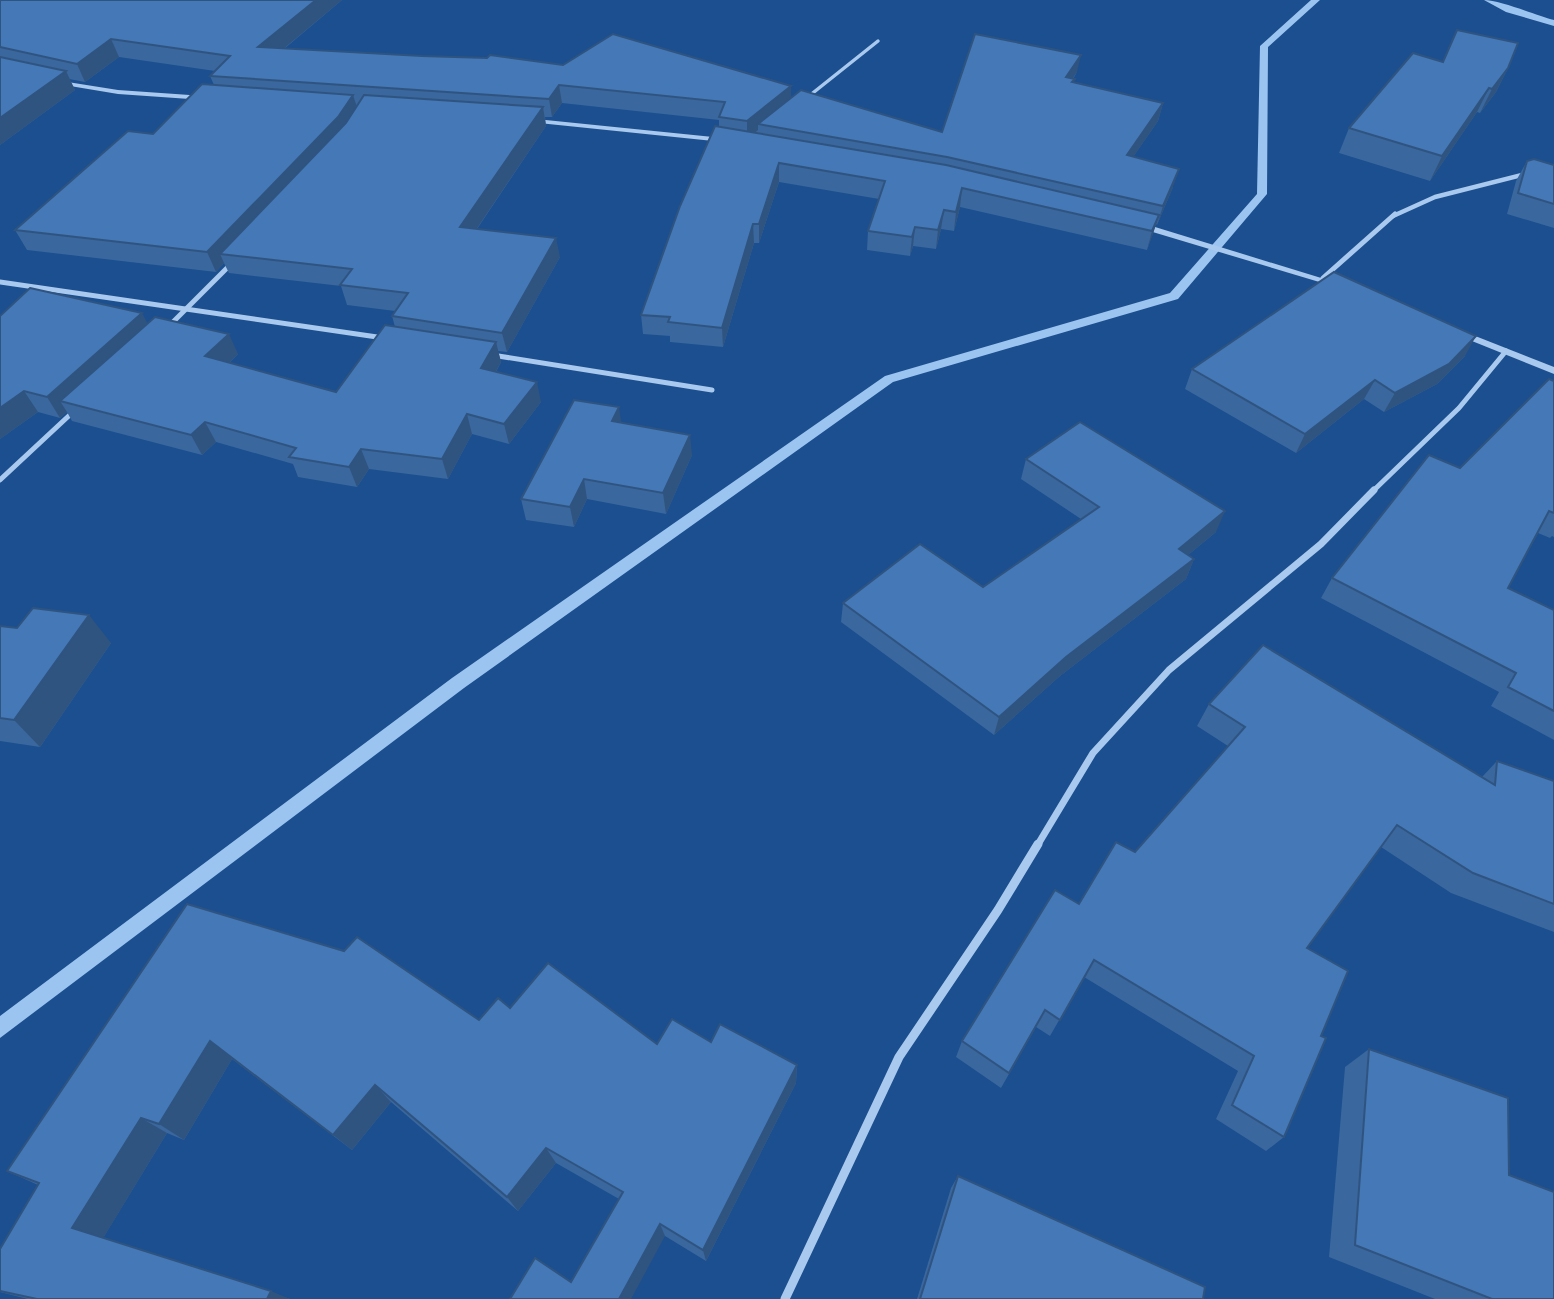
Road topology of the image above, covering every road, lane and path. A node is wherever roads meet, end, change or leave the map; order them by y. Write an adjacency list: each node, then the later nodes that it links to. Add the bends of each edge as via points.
1 (878, 41): 4 (lane)
2 (50, 80): 3 (street, via 118,92)
3 (215, 98)
4 (803, 101)
5 (516, 118): 6 (street)
6 (735, 142)
7 (1528, 173): 10 (street, via 1397,212)
8 (1128, 222): 10 (street)
9 (236, 258): 13 (street)
10 (1323, 278): 12 (street)
11 (0, 282): 13 (street)
12 (1347, 288)
13 (189, 308): 15 (street); 16 (street)
14 (1445, 327): 17 (street)
15 (158, 336)
16 (396, 340)
17 (1506, 351): 19 (street); 23 (street, via 1459,408 1321,544 1169,670 1093,753 998,910 899,1057)
18 (478, 353): 20 (street)
19 (1554, 371)
20 (712, 390)
21 (85, 401): 22 (street)
22 (0, 480)
23 (785, 1299)

